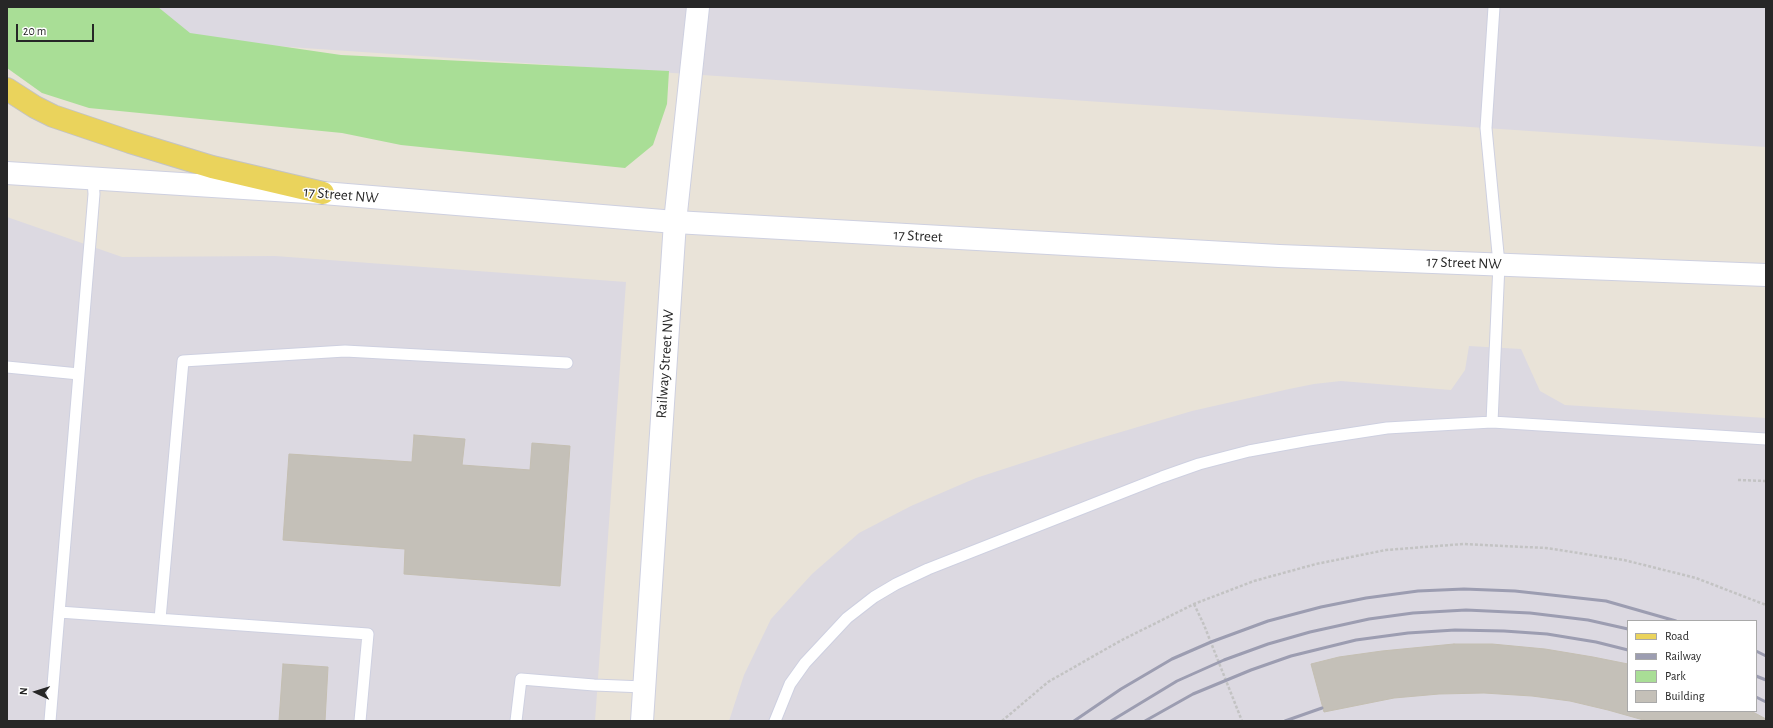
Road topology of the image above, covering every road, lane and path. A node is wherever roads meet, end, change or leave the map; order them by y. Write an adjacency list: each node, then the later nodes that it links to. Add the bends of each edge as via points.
1 (698, 7): 7 (main road, Railway Street NW)
2 (1494, 7): 9 (lane, via 1486,128)
3 (7, 88): 6 (main road, via 53,116 130,142 212,167)
4 (7, 173): 5 (main road, 17 Street NW)
5 (93, 180): 6 (main road, 17 Street NW); 13 (lane)
6 (323, 193): 7 (main road, 17 Street NW)
7 (675, 222): 8 (main road, 17 Street); 22 (main road, Railway Street NW)
8 (1162, 250): 9 (main road, 17 Street NW)
9 (1499, 264): 10 (main road, 17 Street NW); 14 (lane)
10 (1766, 275)
11 (567, 363): 21 (lane, via 345,351 183,361)
12 (7, 367): 13 (lane)
13 (80, 374): 20 (lane)
14 (1492, 422): 15 (lane); 27 (lane, via 1387,428 1249,450 1162,477 928,569 874,597 847,618 805,663 790,684)
15 (1766, 439)
16 (1738, 480): 17 (path)
17 (1766, 481)
18 (1194, 604): 19 (path, via 1254,581 1316,564 1386,550 1463,544 1546,548 1624,560 1696,578); 28 (path, via 1120,641 1048,682); 29 (path)
19 (1766, 605)
20 (59, 612): 21 (lane); 23 (lane)
21 (160, 619): 24 (lane, via 368,634)
22 (644, 687): 25 (lane, via 521,679); 26 (main road, Railway Street NW)
23 (50, 721)
24 (360, 721)
25 (516, 721)
26 (642, 721)
27 (775, 721)
28 (1002, 721)
29 (1242, 721)

